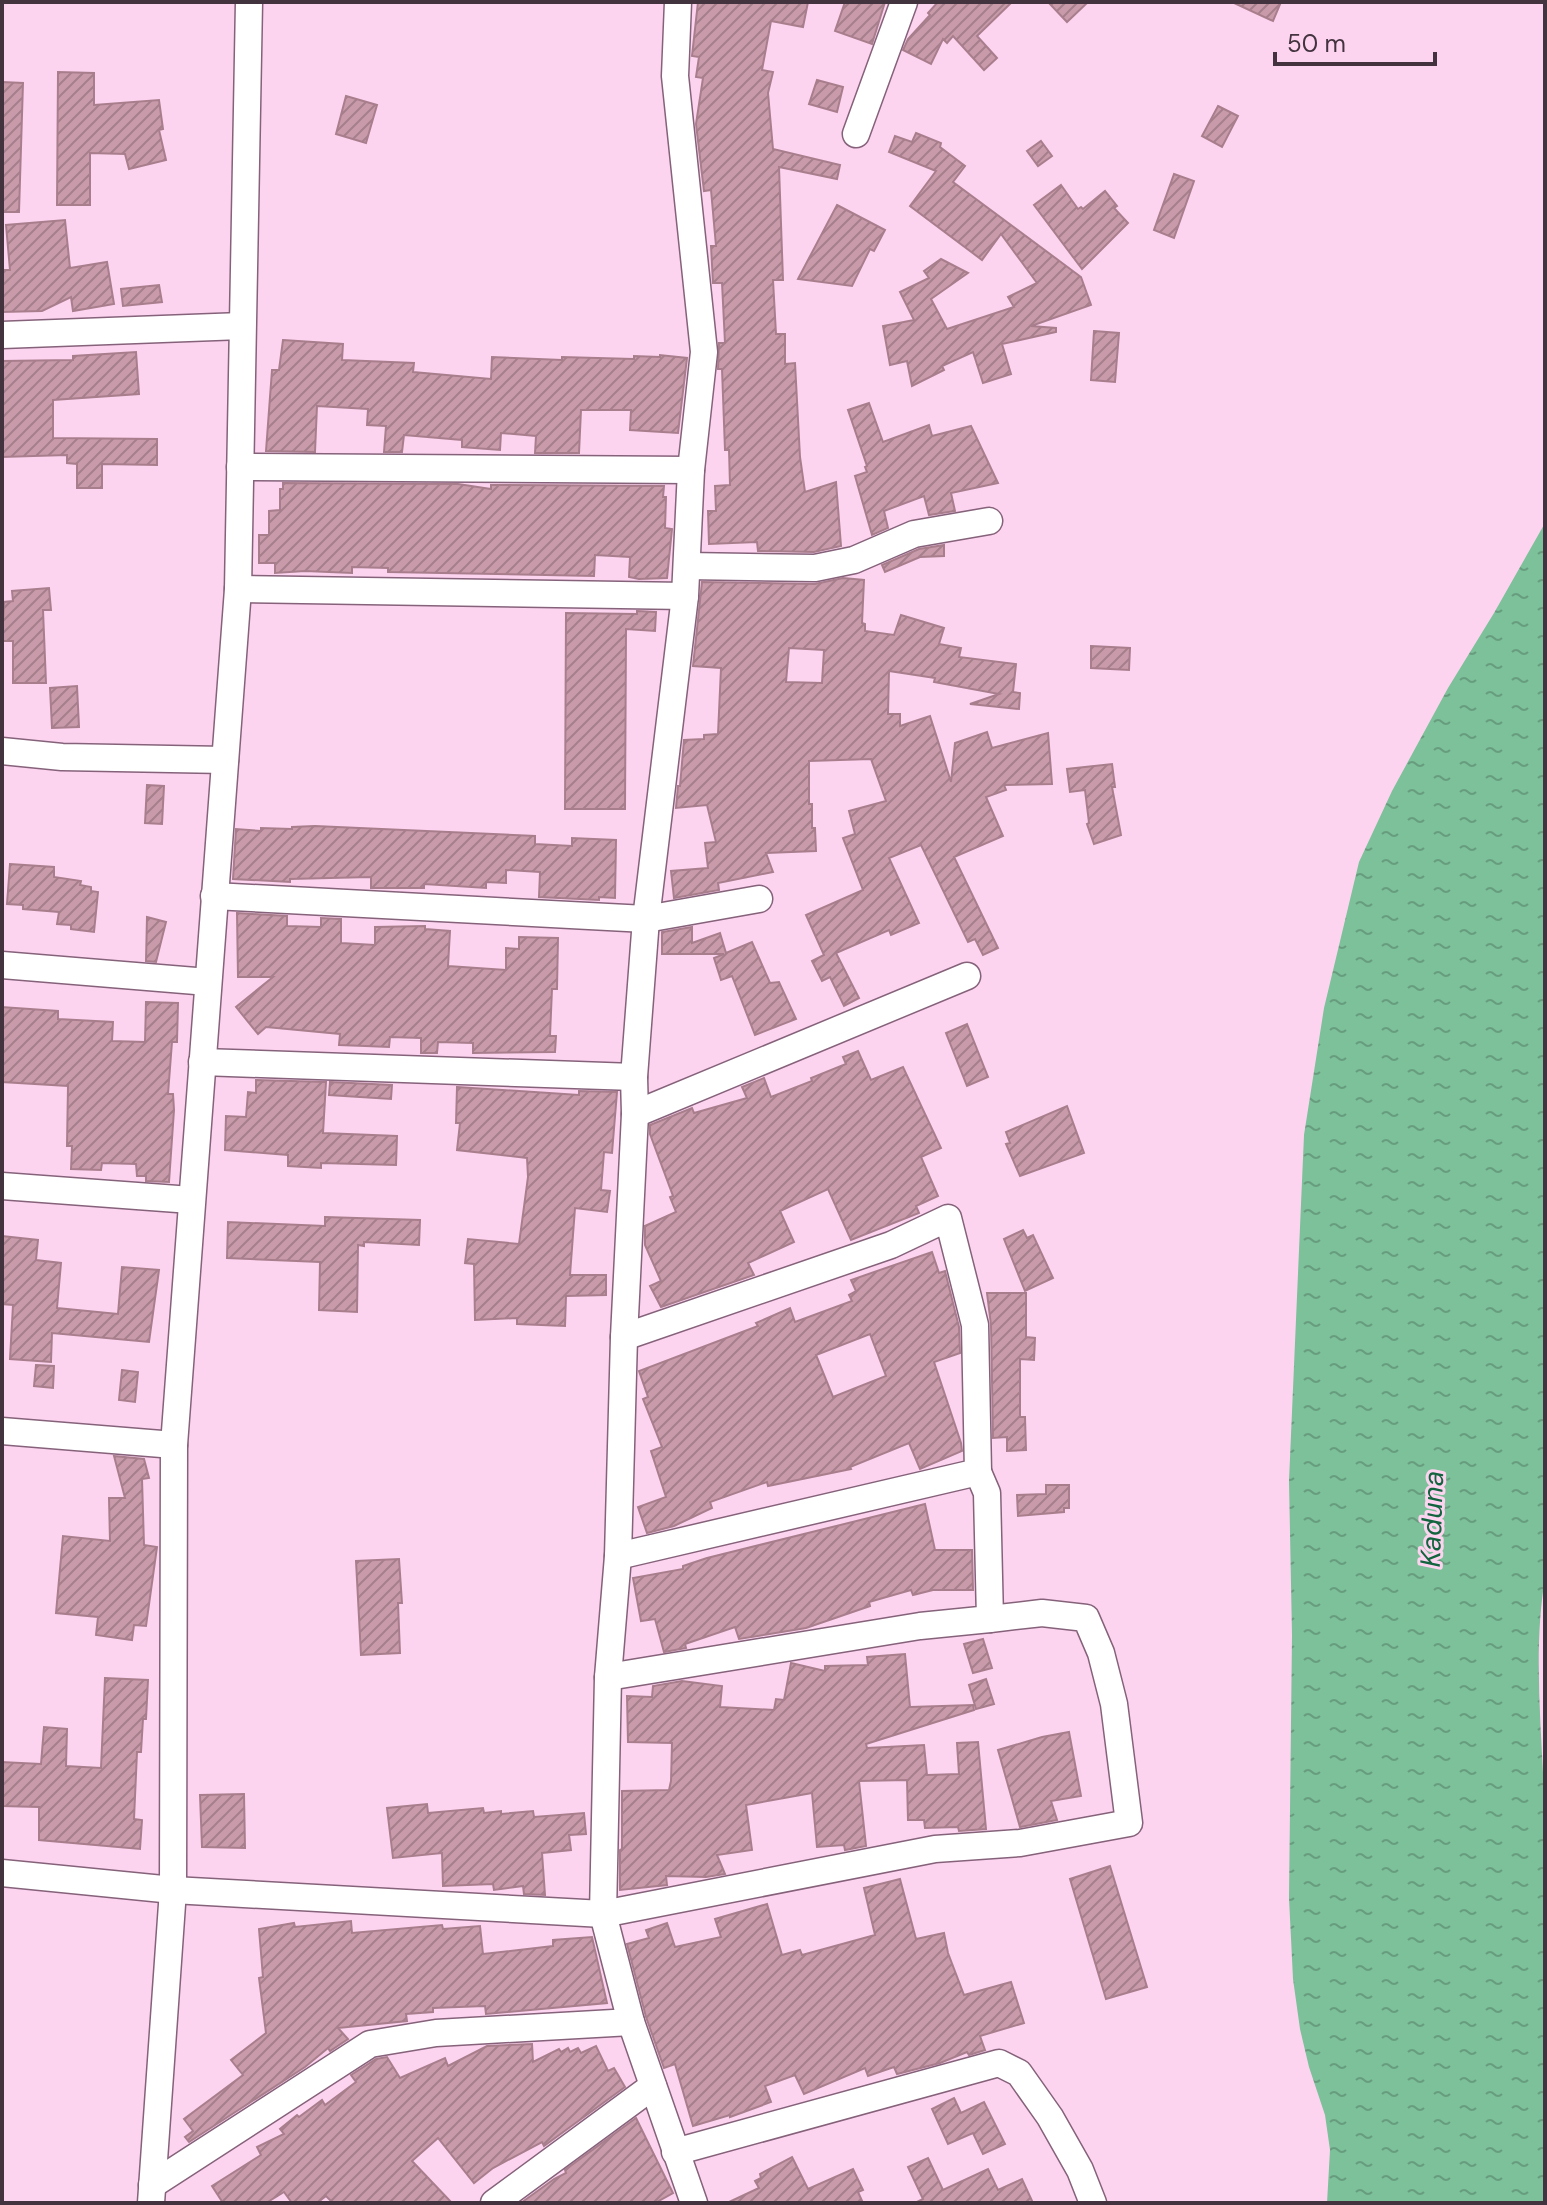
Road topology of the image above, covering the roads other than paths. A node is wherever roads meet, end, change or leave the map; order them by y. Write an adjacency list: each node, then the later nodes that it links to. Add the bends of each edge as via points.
1 (249, 2): 5 (street)
2 (678, 2): 8 (street, via 675,76 704,352)
3 (904, 2): 4 (street)
4 (856, 134)
5 (242, 326): 6 (street); 7 (street)
6 (2, 335)
7 (240, 467): 8 (street); 11 (street)
8 (691, 470): 10 (street)
9 (989, 521): 10 (street, via 914,534 854,560 815,568)
10 (687, 566): 12 (street)
11 (238, 589): 12 (street); 14 (street)
12 (685, 596): 17 (street)
13 (2, 751): 14 (street)
14 (225, 760): 15 (street)
15 (214, 896): 17 (street); 20 (street)
16 (759, 899): 17 (street)
17 (646, 919): 22 (street)
18 (2, 965): 20 (street)
19 (967, 976): 23 (street)
20 (208, 982): 21 (street)
21 (202, 1062): 22 (street); 25 (street)
22 (634, 1077): 23 (street)
23 (635, 1114): 26 (street)
24 (2, 1186): 25 (street)
25 (191, 1200): 28 (street)
26 (624, 1337): 29 (street, via 891,1245 948,1218 975,1325); 30 (street)
27 (2, 1431): 28 (street)
28 (174, 1445): 34 (street)
29 (978, 1472): 30 (street); 31 (street, via 987,1493)
30 (618, 1556): 32 (street)
31 (990, 1619): 32 (street); 35 (street, via 1042,1613 1086,1618 1114,1704 1129,1823 1020,1843 935,1849)
32 (608, 1677): 35 (street)
33 (2, 1873): 34 (street)
34 (173, 1890): 35 (street); 39 (street)
35 (603, 1914): 36 (street)
36 (631, 2022): 37 (street); 39 (street, via 436,2033 370,2044)
37 (653, 2086): 38 (street); 41 (street)
38 (675, 2152): 40 (street); 42 (street, via 999,2063 1019,2073 1050,2117)
39 (152, 2194)
40 (690, 2201)
41 (494, 2203)
42 (1093, 2203)

